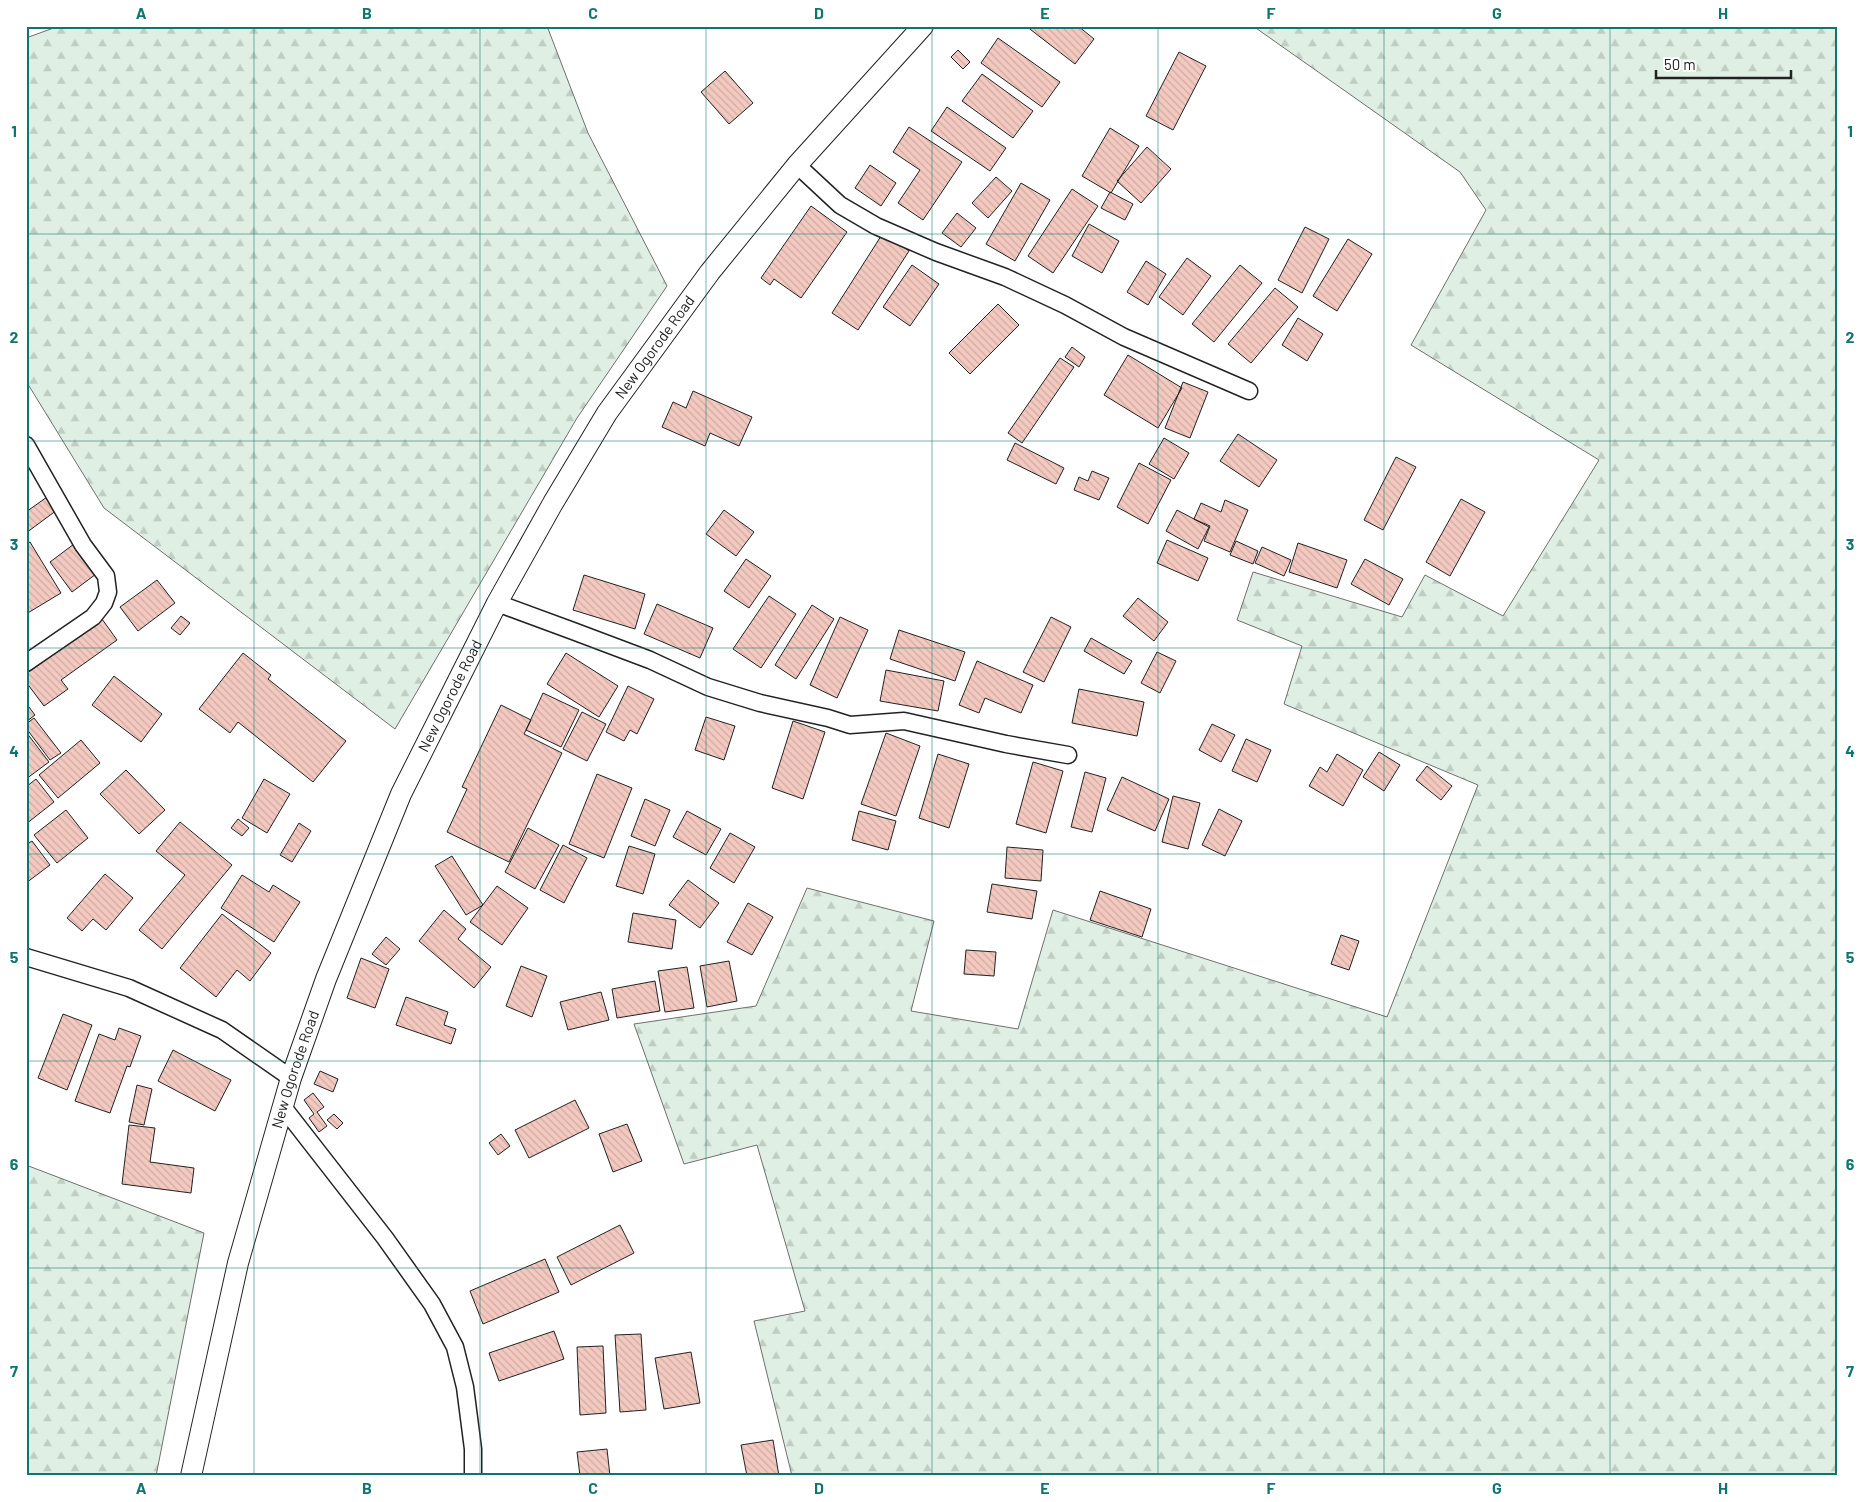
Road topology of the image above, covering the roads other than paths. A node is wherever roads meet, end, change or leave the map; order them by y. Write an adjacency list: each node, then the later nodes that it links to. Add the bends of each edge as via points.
1 (923, 26): 2 (street, New Ogorode Road)
2 (797, 165): 3 (street, via 840,205 876,226 1006,277 1124,338); 5 (street, New Ogorode Road, via 710,272 607,413)
3 (1250, 391)
4 (26, 445): 6 (street, via 83,545 106,576 108,592 93,617)
5 (497, 604): 7 (street, via 642,657 708,687 760,703 850,725 904,721); 9 (street, New Ogorode Road, via 400,794 326,979)
6 (26, 663)
7 (1068, 755)
8 (26, 957): 9 (street, via 129,988 222,1030)
9 (291, 1078): 10 (street, New Ogorode Road)
10 (283, 1107): 11 (street, New Ogorode Road, via 238,1263); 12 (street, via 385,1238 432,1304 455,1347 465,1387)
11 (192, 1476)
12 (474, 1476)

